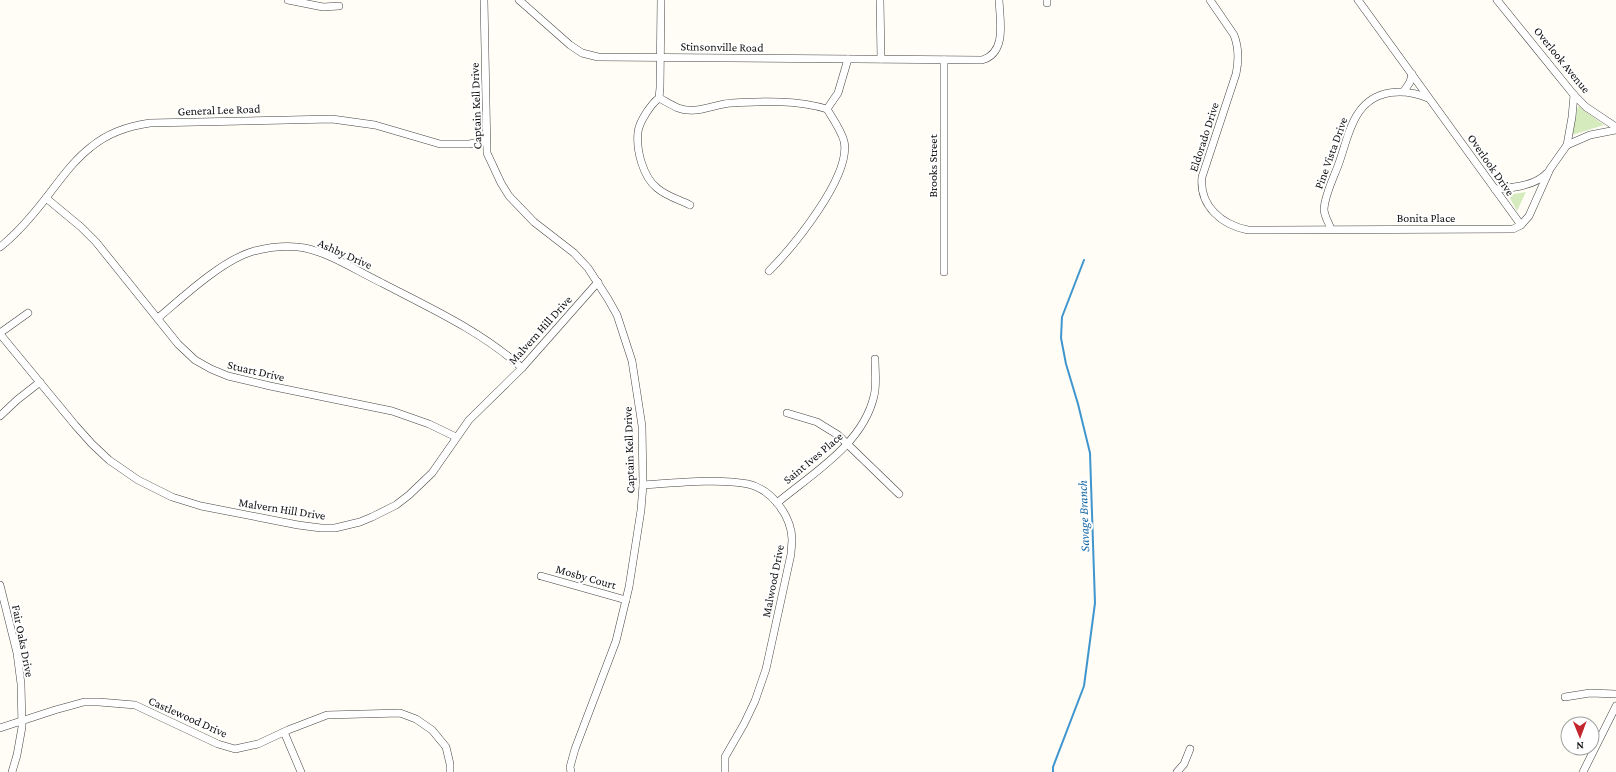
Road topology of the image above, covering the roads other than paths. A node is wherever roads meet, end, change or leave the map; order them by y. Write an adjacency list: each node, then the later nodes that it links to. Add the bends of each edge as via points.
1 (288, 0): 10 (street, via 323,7)
2 (484, 0): 22 (street, Captain Kell Drive)
3 (519, 0): 11 (street, Stinsonville Road, via 582,52 598,57)
4 (661, 0): 11 (street)
5 (880, 0): 13 (street)
6 (999, 0): 14 (street, Stinsonville Road, via 999,45 990,58)
7 (1210, 0): 29 (street, Eldorado Drive, via 1237,41 1239,61 1202,177 1202,189 1206,200 1218,217 1248,230)
8 (1358, 0): 15 (street, Overlook Drive)
9 (1497, 0): 17 (street, Overlook Avenue)
10 (339, 6)
11 (661, 57): 12 (street, Stinsonville Road); 18 (street)
12 (848, 59): 13 (street, Stinsonville Road); 20 (street, via 838,93)
13 (881, 59): 14 (street, Stinsonville Road)
14 (944, 60): 32 (street, Brooks Street)
15 (1412, 74): 16 (street); 19 (street, Overlook Drive)
16 (1404, 91): 19 (street, Pine Vista Drive); 29 (street, Pine Vista Drive, via 1390,92 1372,99 1355,119 1326,199 1325,213)
17 (1574, 95): 21 (street, Overlook Avenue, via 1586,107); 23 (street)
18 (659, 98): 20 (street, via 688,110 701,110 732,103 762,102 804,103); 27 (street, via 653,102 638,131 642,166 647,178 658,189)
19 (1428, 98): 25 (street, Overlook Drive)
20 (827, 109): 31 (street, via 844,142 841,164 818,212)
21 (1616, 128): 23 (street)
22 (486, 141): 26 (street, General Lee Road, via 440,144 375,125 332,119 150,123 125,128 91,146 71,166); 33 (street, Captain Kell Drive, via 493,169 509,196 534,222 574,253)
23 (1567, 145): 24 (street)
24 (1550, 169): 25 (street, via 1534,181); 28 (street, via 1530,216)
25 (1495, 190): 28 (street, Overlook Drive)
26 (46, 198): 30 (street, General Lee Road, via 20,230); 35 (street, Stuart Drive, via 96,242)
27 (690, 205)
28 (1522, 226): 29 (street, Bonita Place, via 1506,230)
29 (1331, 229)
30 (0, 247)
31 (769, 271)
32 (944, 272)
33 (598, 282): 38 (street, Malvern Hill Drive); 44 (street, Captain Kell Drive, via 617,315 632,361 642,426)
34 (28, 313): 36 (street)
35 (158, 318): 38 (street, Ashby Drive, via 235,258 263,249 304,248 332,258 456,321 505,352); 42 (street, Stuart Drive, via 188,353 218,373 392,411)
36 (0, 333): 39 (street, Malvern Hill Drive)
37 (875, 359): 43 (street, Saint Ives Place, via 875,395 861,428)
38 (522, 368): 42 (street, Malvern Hill Drive, via 469,420)
39 (40, 382): 41 (street); 42 (street, Malvern Hill Drive, via 92,444 109,460 138,480 186,502 321,528 346,526 396,505 432,473)
40 (788, 413): 43 (street, via 817,422)
41 (0, 416)
42 (456, 437)
43 (848, 444): 45 (street); 46 (street, Saint Ives Place)
44 (643, 485): 46 (street, Malwood Drive, via 743,483 762,490); 49 (street, Captain Kell Drive, via 638,535)
45 (899, 494)
46 (777, 503): 61 (street, Malwood Drive, via 789,525 792,538 791,554 766,669 749,712 726,757)
47 (541, 576): 49 (street, Mosby Court)
48 (0, 585): 53 (street, Fair Oaks Drive, via 17,653)
49 (626, 600): 60 (street, Captain Kell Drive, via 616,641 574,749)
50 (1616, 694): 51 (street)
51 (1565, 697)
52 (1616, 706): 63 (street)
53 (22, 720): 54 (street, Castlewood Drive); 55 (street, Castlewood Drive, via 84,702 99,702 135,705 218,744 235,749 258,744); 57 (street, Fair Oaks Drive)
54 (0, 728)
55 (284, 732): 58 (street); 59 (street, Castlewood Drive, via 327,715 400,713 416,719 432,730 446,747)
56 (1190, 749): 62 (street, via 1184,764)
57 (12, 772)
58 (301, 772)
59 (450, 772)
60 (571, 772)
61 (725, 772)
62 (1177, 772)
63 (1583, 772)

